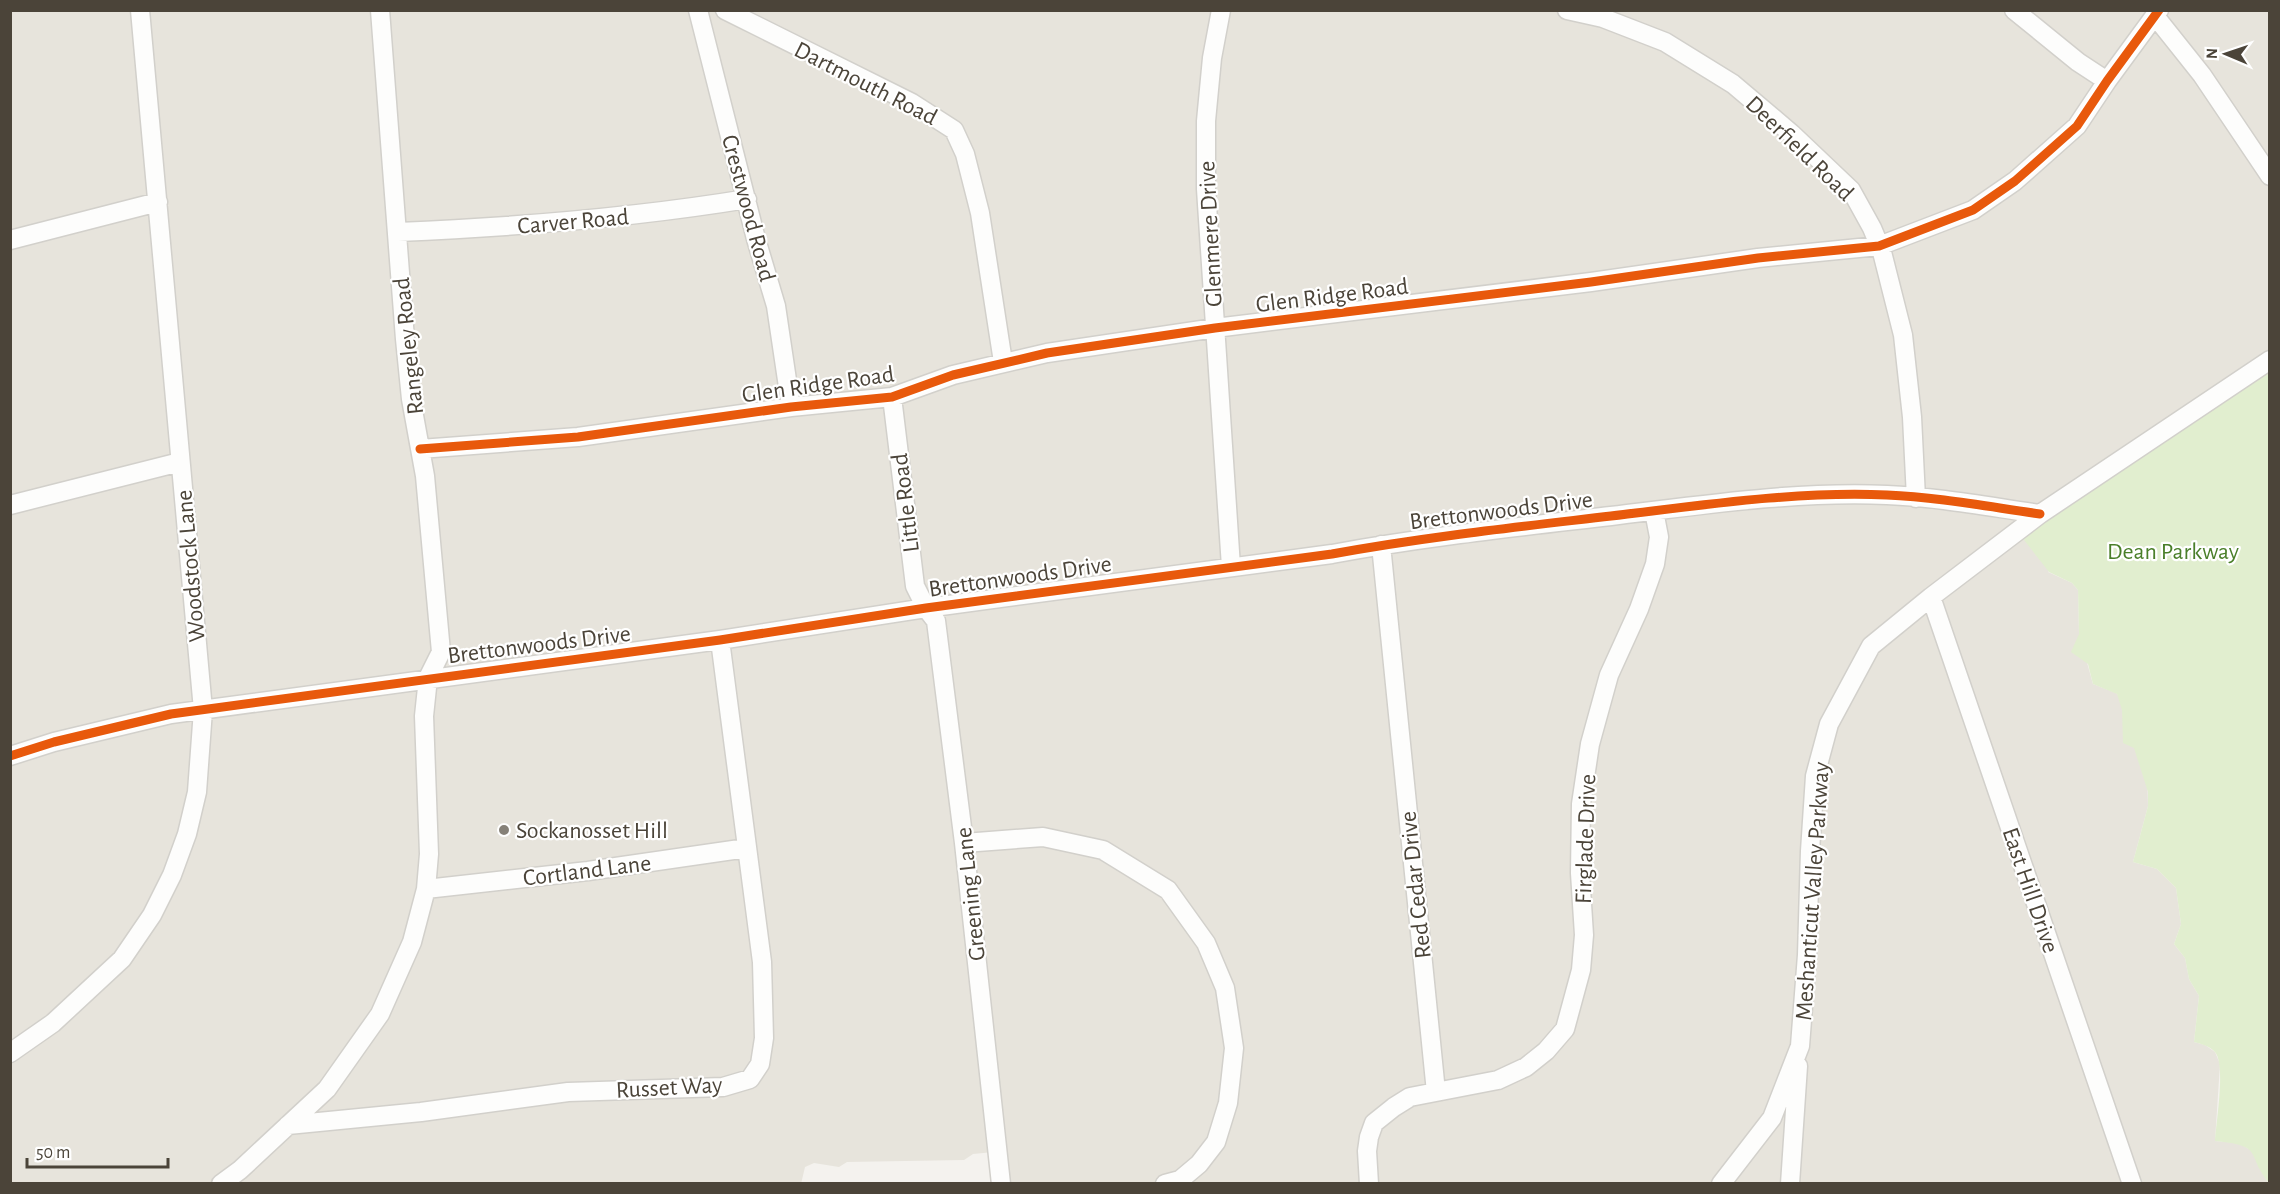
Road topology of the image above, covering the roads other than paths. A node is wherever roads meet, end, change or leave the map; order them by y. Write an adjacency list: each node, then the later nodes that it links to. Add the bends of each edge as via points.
1 (140, 10): 12 (street, Woodstock Lane)
2 (380, 10): 13 (street, Rangeley Road)
3 (698, 10): 11 (street, Crestwood Road)
4 (725, 10): 18 (street, Dartmouth Road, via 912,103 954,130 965,154 980,213)
5 (1221, 10): 16 (street, Glenmere Drive, via 1206,121)
6 (1567, 10): 15 (street, Deerfield Road, via 1603,18 1665,42 1733,84 1851,190)
7 (2014, 10): 9 (street)
8 (2157, 13): 9 (street, Glen Ridge Road); 10 (street)
9 (2107, 81): 15 (street, Glen Ridge Road, via 2077,126 2015,181 1973,210)
10 (2270, 176)
11 (747, 199): 13 (street, Carver Road, via 560,223); 20 (street, Crestwood Road, via 776,306)
12 (158, 202): 14 (street); 22 (street, Woodstock Lane)
13 (398, 232): 21 (street, Rangeley Road, via 411,399)
14 (10, 240)
15 (1879, 246): 16 (street, Glen Ridge Road); 23 (street, Deerfield Road, via 1903,335)
16 (1215, 328): 18 (street, Glen Ridge Road); 28 (street, Glenmere Drive)
17 (2270, 360): 26 (street, Meshanticut Valley Parkway)
18 (1003, 362): 19 (street, Glen Ridge Road)
19 (892, 397): 20 (street, Glen Ridge Road); 30 (street, Little Road, via 915,586)
20 (791, 406): 21 (street, Glen Ridge Road, via 578,437)
21 (420, 449): 32 (street, Rangeley Road, via 435,563 441,652)
22 (180, 462): 24 (street); 33 (street, Woodstock Lane)
23 (1916, 498): 25 (street, Brettonwoods Drive, via 1794,495); 26 (street, Brettonwoods Drive)
24 (10, 505)
25 (1654, 511): 27 (street, Brettonwoods Drive); 40 (street, Firglade Drive, via 1659,537 1655,564 1609,675 1590,744 1581,804 1581,970 1565,1029 1526,1067 1497,1080)
26 (2040, 514): 29 (street, Meshanticut Valley Parkway)
27 (1381, 545): 28 (street, Brettonwoods Drive); 40 (street, Red Cedar Drive)
28 (1231, 567): 30 (street, Brettonwoods Drive)
29 (1931, 597): 38 (street, Meshanticut Valley Parkway, via 1871,646 1829,724 1815,776); 48 (street, East Hill Drive)
30 (926, 608): 31 (street, Brettonwoods Drive); 35 (street, Greening Lane, via 936,621)
31 (720, 640): 32 (street, Brettonwoods Drive); 36 (street, Russet Way)
32 (428, 678): 33 (street, Brettonwoods Drive); 37 (street, Rangeley Road, via 424,716 429,854)
33 (203, 710): 34 (street, Brettonwoods Drive, via 171,714); 39 (street, Woodstock Lane, via 197,792 187,834 152,915 122,959 53,1023)
34 (10, 756)
35 (964, 843): 43 (street, Greening Lane); 44 (street, via 1043,837 1103,850 1168,890 1206,943 1225,988 1234,1048 1228,1103 1216,1142 1180,1180)
36 (747, 848): 37 (street, Cortland Lane); 41 (street, Russet Way, via 762,962 764,1038 759,1064 750,1079 723,1087 568,1092)
37 (426, 889): 41 (street, Rangeley Road, via 412,942 380,1014 327,1089)
38 (1800, 1046): 46 (street, Meshanticut Valley Parkway, via 1772,1118); 47 (street)
39 (10, 1053)
40 (1436, 1092): 45 (street, via 1410,1097 1374,1123 1367,1151)
41 (288, 1125): 42 (street, Rangeley Road)
42 (221, 1184)
43 (1001, 1184)
44 (1166, 1184)
45 (1369, 1184)
46 (1721, 1184)
47 (1790, 1184)
48 (2132, 1184)

